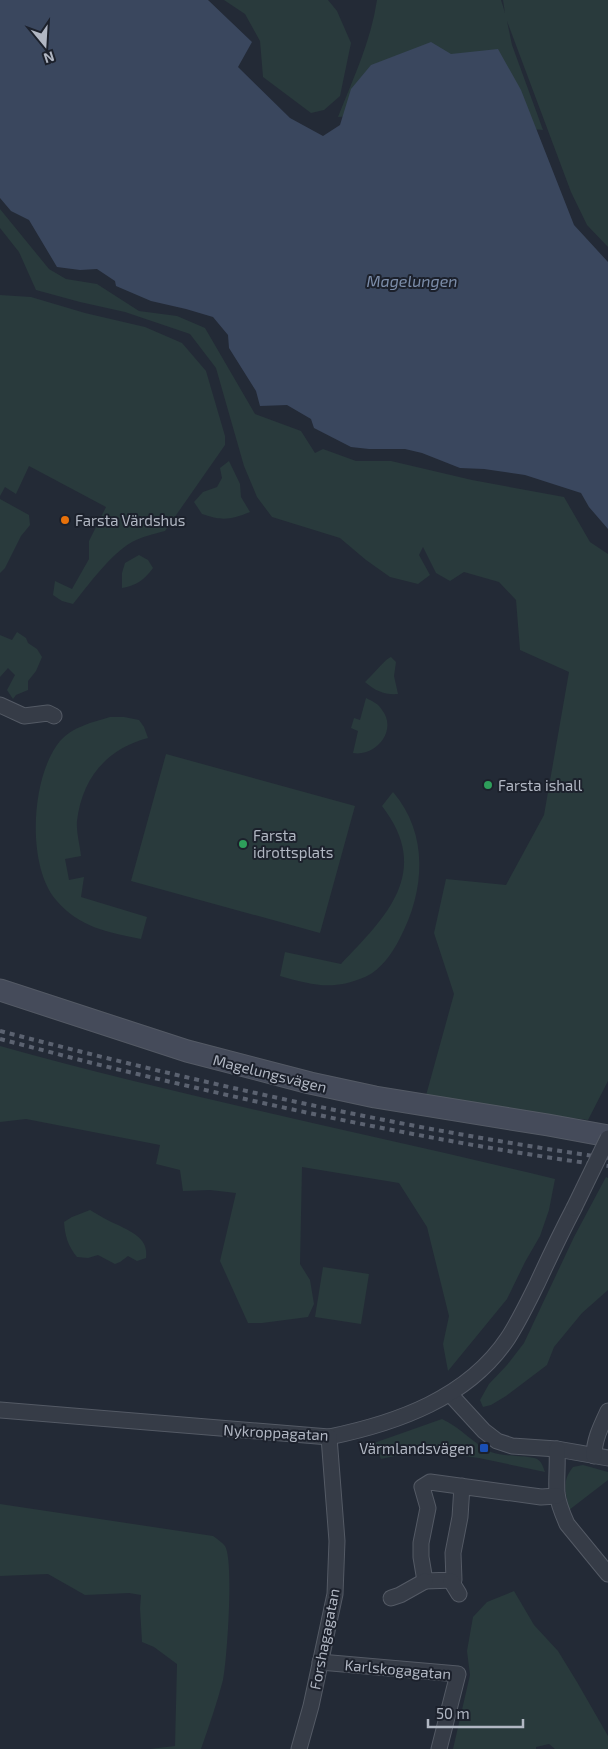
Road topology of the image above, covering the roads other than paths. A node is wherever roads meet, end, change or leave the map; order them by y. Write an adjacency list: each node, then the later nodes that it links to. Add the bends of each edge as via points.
1 (0, 705): 2 (street, via 24,716 48,712)
2 (54, 716)
3 (0, 990): 4 (main road, Magelungsvägen, via 187,1051 310,1083 385,1099)
4 (548, 1124): 5 (main road, Magelungsvägen); 6 (main road, Magelungsvägen)
5 (608, 1127)
6 (608, 1137): 7 (street, Nykroppagatan, bridge, via 508,1338 478,1374)
7 (450, 1394): 10 (street, Nykroppagatan, via 394,1420); 11 (street, via 496,1441 512,1446)
8 (0, 1410): 10 (street, Nykroppagatan)
9 (608, 1411): 12 (street, via 594,1446)
10 (329, 1437): 20 (street, Forshagagatan, via 337,1549 335,1594)
11 (557, 1449): 12 (street); 14 (street)
12 (601, 1457)
13 (462, 1486): 14 (street, via 541,1497); 16 (street, via 453,1553 455,1575); 17 (street, via 430,1482 422,1487 428,1508 421,1544)
14 (557, 1496): 15 (street, via 567,1524)
15 (608, 1574)
16 (451, 1581): 17 (street); 18 (street)
17 (425, 1582): 19 (street)
18 (459, 1594)
19 (391, 1598)
20 (320, 1662): 21 (street, Forshagagatan); 22 (street, Karlskogagatan, via 458,1674)
21 (299, 1749)
22 (440, 1749)

